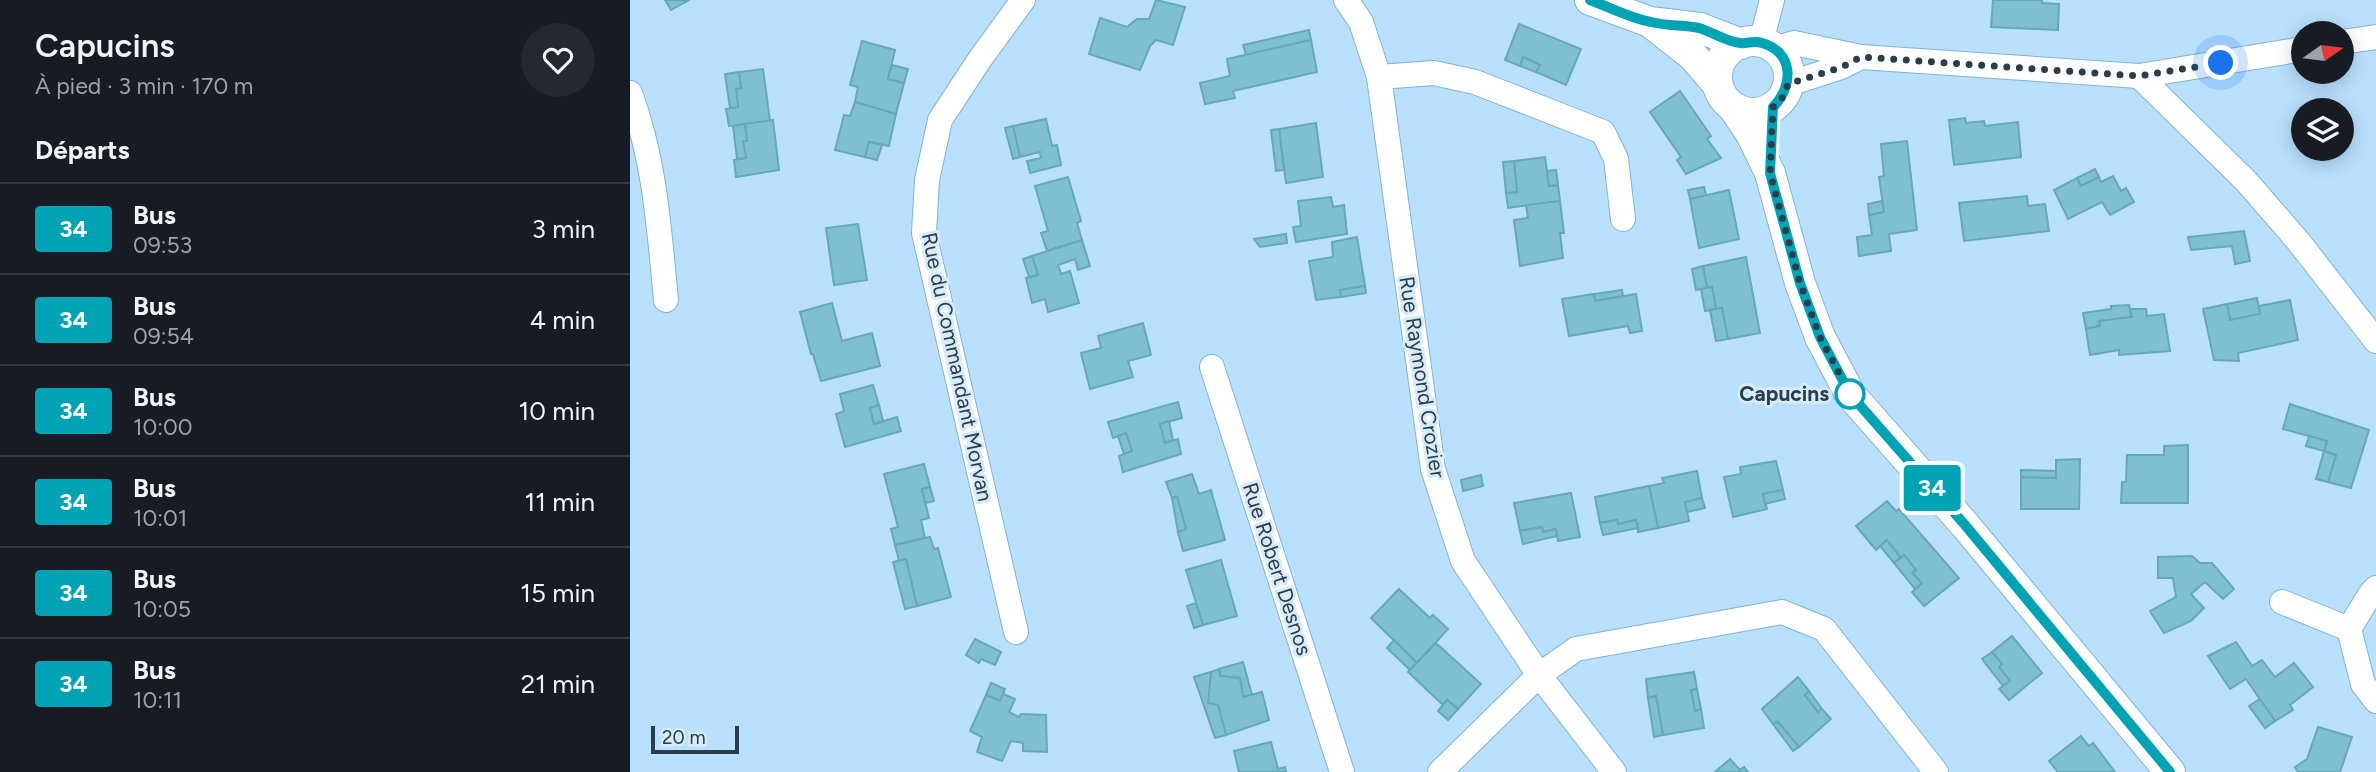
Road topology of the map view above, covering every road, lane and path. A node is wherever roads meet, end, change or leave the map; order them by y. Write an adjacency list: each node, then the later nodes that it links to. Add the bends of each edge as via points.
1 (1023, 0): 24 (street, Rue du Commandant Morvan, via 940,120 927,180 925,233)
2 (1346, 0): 12 (street, Rue Raymond Crozier, via 1361,22)
3 (1590, 0): 5 (street)
4 (1772, 0): 8 (street)
5 (1650, 22): 8 (street); 15 (street, via 1693,56)
6 (2376, 37): 7 (street)
7 (2354, 40)
8 (1759, 45): 10 (street, via 1794,43); 14 (street, via 1783,58 1787,70); 15 (street, via 1723,56 1718,69)
9 (2291, 51): 11 (street)
10 (1861, 57): 11 (street); 14 (street)
11 (2139, 76): 19 (street, via 2246,181)
12 (1379, 77): 17 (street, via 1434,73 1475,82 1604,132 1616,159); 25 (street, Rue Raymond Crozier, via 1433,469 1463,561)
13 (630, 93): 18 (street, via 655,187)
14 (1781, 95): 15 (street, via 1760,113 1746,113); 16 (street)
15 (1725, 96): 16 (street)
16 (1770, 173): 31 (street, via 1800,283 1820,337 1850,394)
17 (1623, 219)
18 (666, 300)
19 (2376, 341)
20 (1212, 366): 27 (street, Rue Robert Desnos)
21 (2376, 588): 23 (street)
22 (2282, 602): 23 (street)
23 (2349, 629): 26 (street, via 2363,684)
24 (1016, 632)
25 (1539, 675): 28 (street); 29 (street, Rue Raymond Crozier); 30 (street, via 1576,649 1782,612 1824,629)
26 (2376, 701)
27 (1342, 772)
28 (1440, 772)
29 (1614, 772)
30 (1936, 772)
31 (2170, 772)

